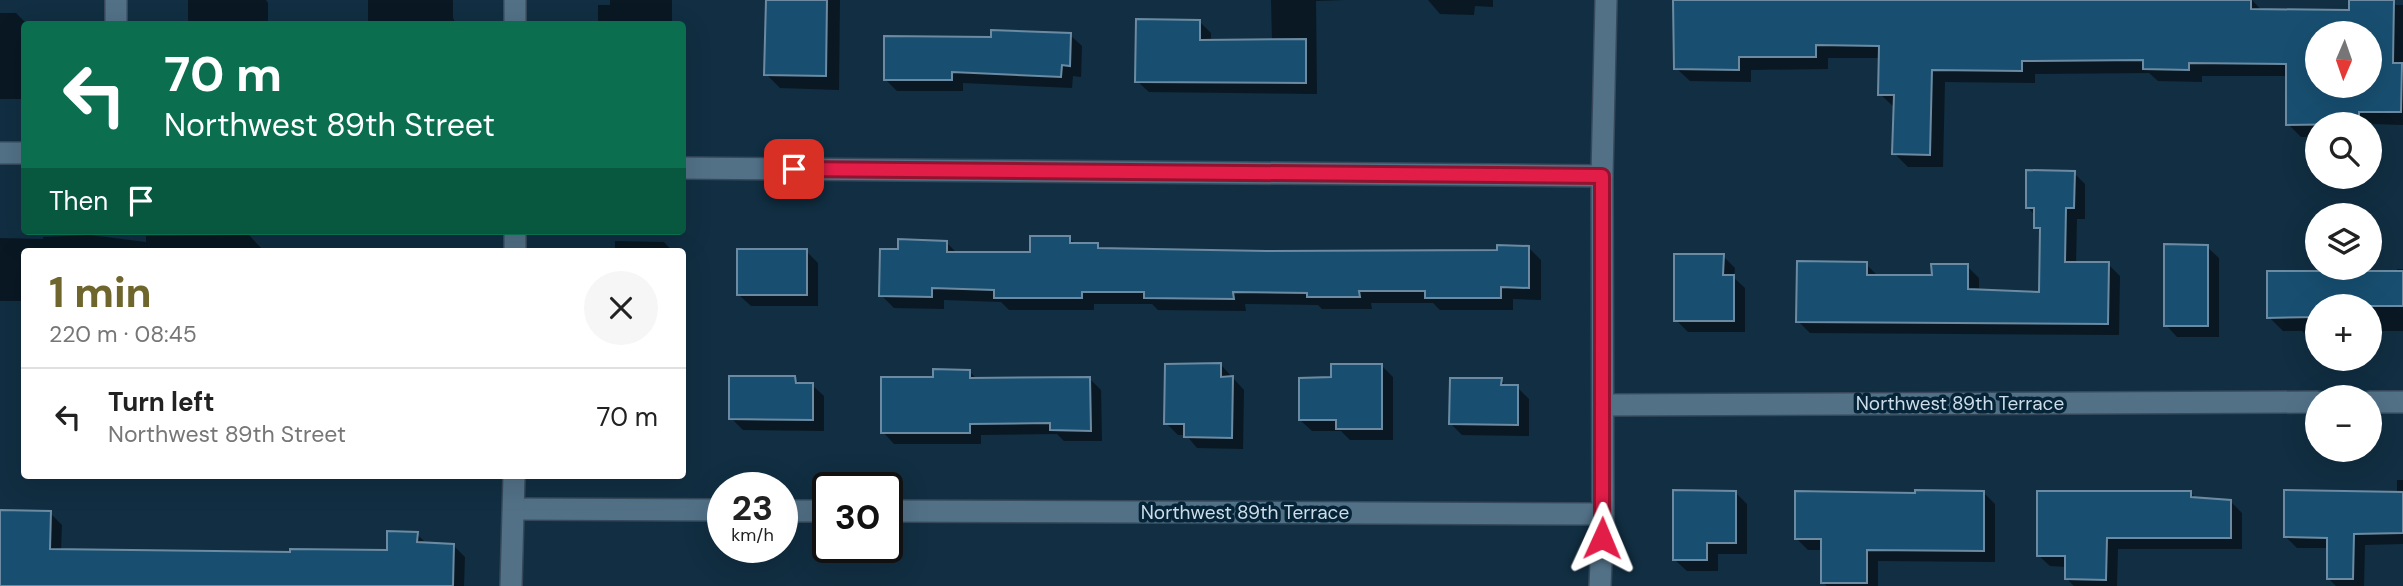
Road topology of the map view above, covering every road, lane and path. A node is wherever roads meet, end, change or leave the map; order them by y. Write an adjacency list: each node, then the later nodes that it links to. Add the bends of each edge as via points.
1 (116, 0): 4 (street)
2 (515, 0): 5 (street)
3 (1606, 0): 9 (street)
4 (116, 21)
5 (515, 21)
6 (0, 153): 7 (street)
7 (21, 153)
8 (686, 168): 9 (street)
9 (1602, 176): 13 (street)
10 (2305, 402): 13 (street, Northwest 89th Terrace)
11 (2382, 402): 12 (street)
12 (2403, 402)
13 (1603, 405): 18 (street)
14 (514, 479): 15 (street)
15 (514, 509): 16 (street); 19 (street)
16 (707, 510)
17 (903, 511): 18 (street, Northwest 89th Terrace)
18 (1603, 514): 20 (street)
19 (511, 586)
20 (1600, 586)

